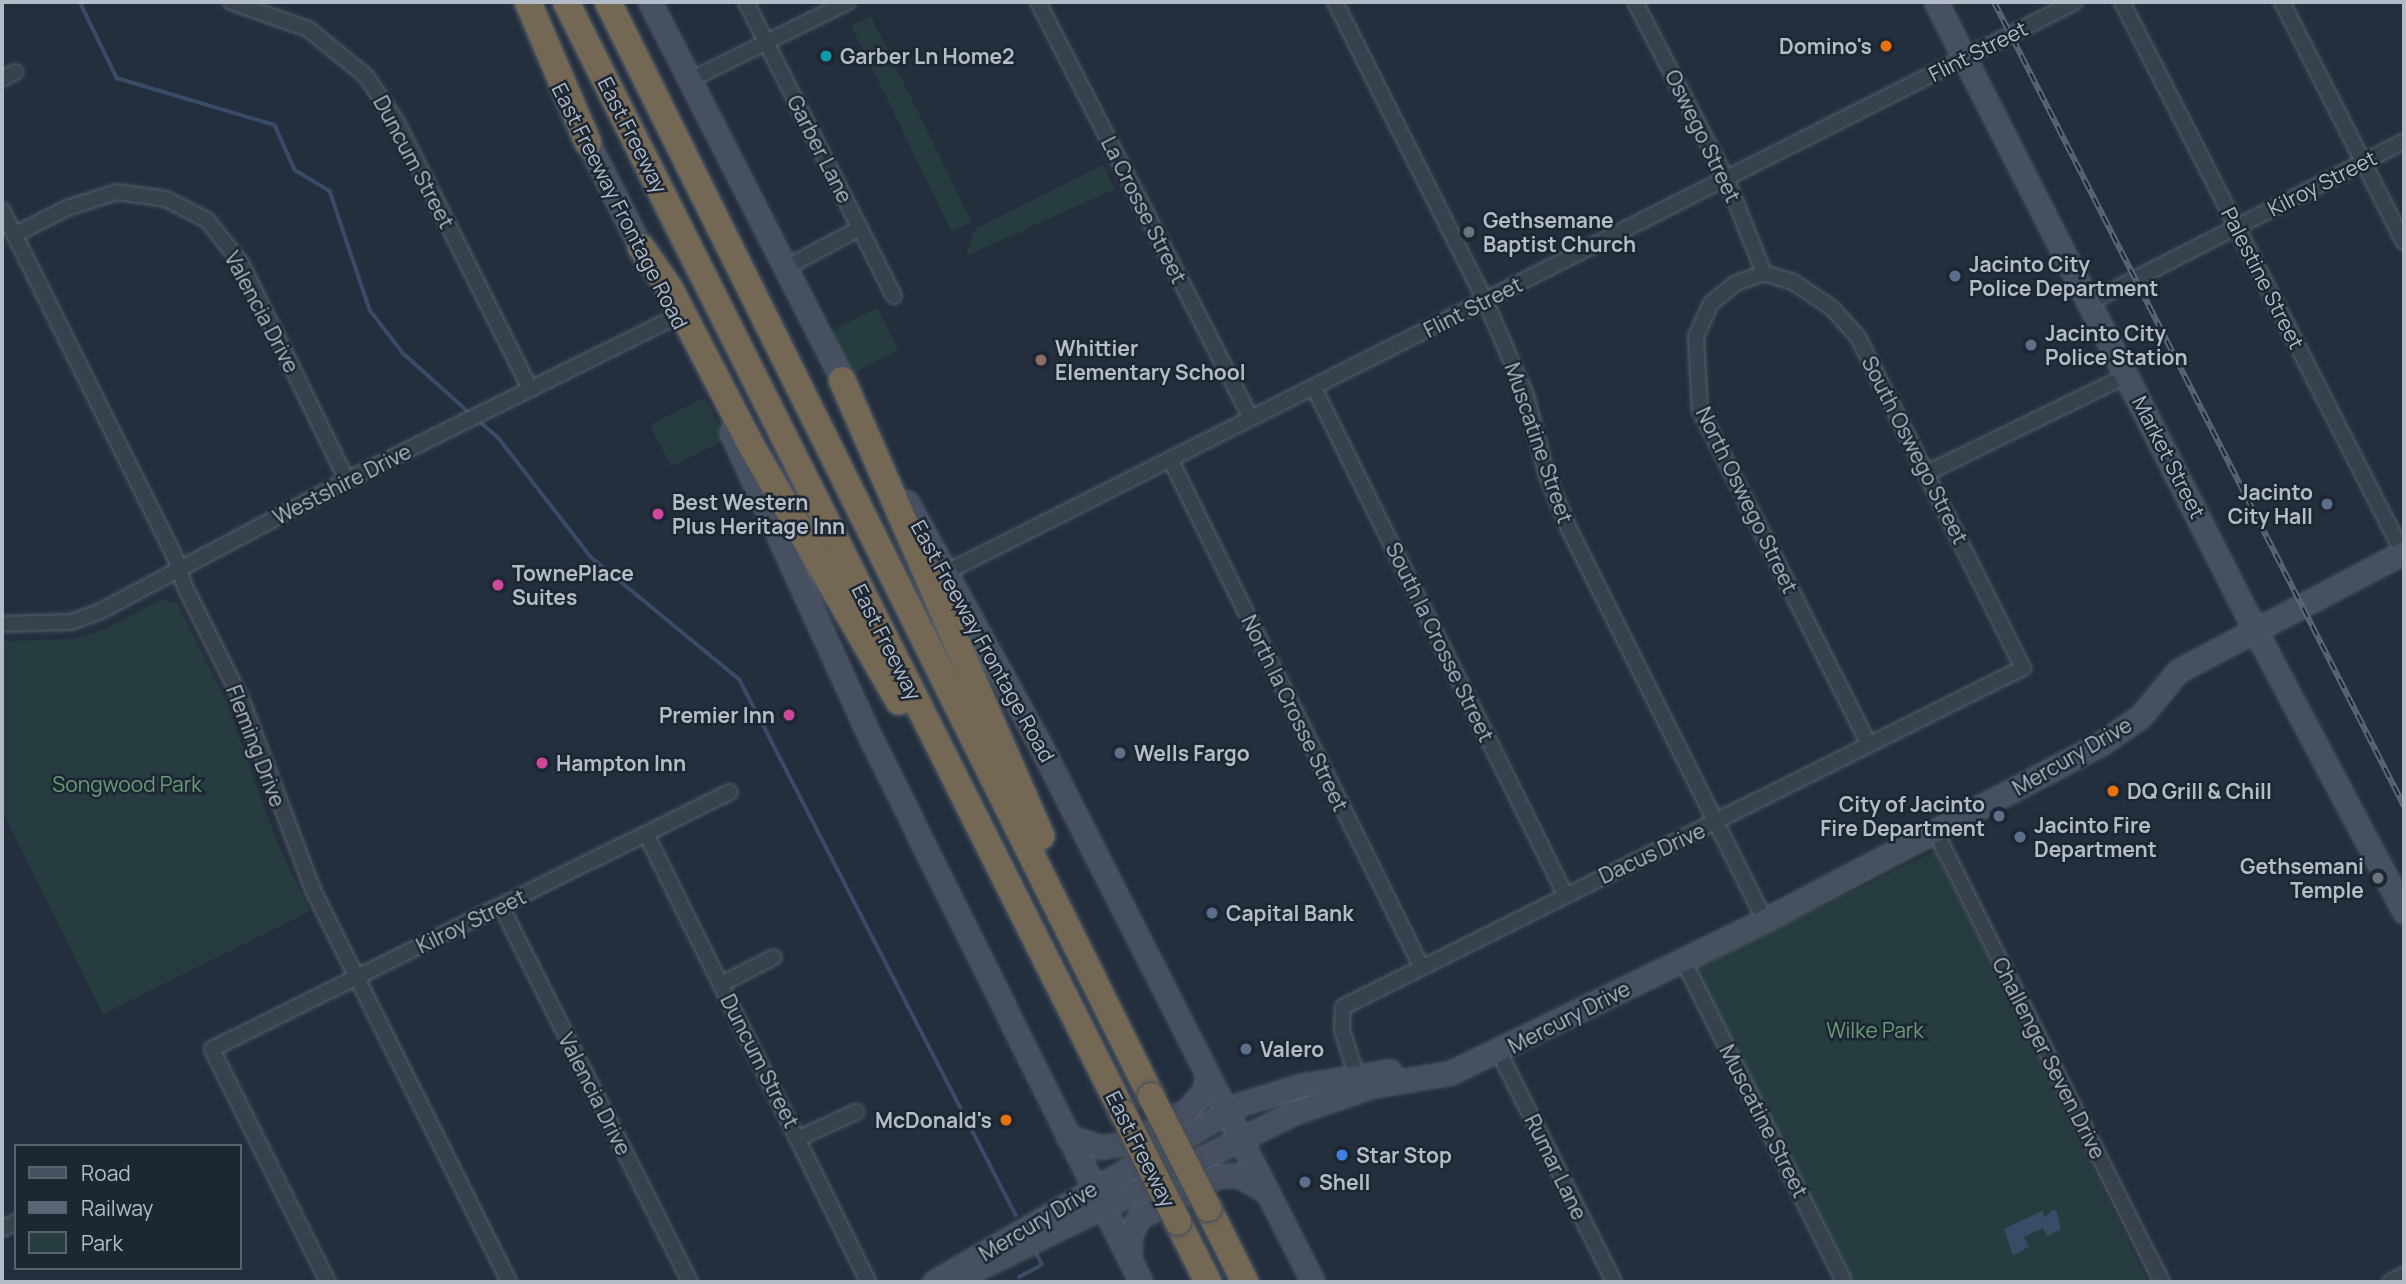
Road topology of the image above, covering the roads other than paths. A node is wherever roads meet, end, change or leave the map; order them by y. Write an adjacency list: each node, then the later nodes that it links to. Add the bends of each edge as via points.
1 (231, 2): 39 (street, Duncum Street, via 307,29 366,76 396,121)
2 (516, 2): 22 (main road, East Freeway Frontage Road)
3 (528, 2): 22 (highway)
4 (566, 2): 60 (highway, East Freeway)
5 (608, 2): 66 (highway, East Freeway)
6 (650, 2): 20 (main road, East Freeway Frontage Road)
7 (746, 2): 16 (street, Garber Lane)
8 (848, 2): 16 (street)
9 (1038, 2): 41 (street, La Crosse Street)
10 (1335, 2): 34 (street, Muscatine Street)
11 (1635, 2): 24 (street, Oswego Street)
12 (1936, 2): 17 (main road, Market Street)
13 (2075, 2): 17 (street, Flint Street)
14 (2122, 2): 26 (street, Palestine Street)
15 (2282, 2): 23 (street)
16 (766, 41): 20 (street); 27 (street, Garber Lane)
17 (1965, 58): 24 (street, Flint Street); 35 (main road, Market Street)
18 (15, 72): 19 (street)
19 (2, 79)
20 (690, 80): 31 (main road, East Freeway Frontage Road)
21 (2404, 141): 23 (street, Kilroy Street)
22 (588, 142): 30 (main road, East Freeway Frontage Road)
23 (2364, 162): 26 (street, Kilroy Street); 29 (street)
24 (1726, 178): 32 (street, Oswego Street); 34 (street, Flint Street)
25 (2, 210): 28 (street, Fleming Drive)
26 (2237, 227): 35 (street, Kilroy Street); 45 (street, Palestine Street)
27 (860, 228): 31 (street); 33 (street, Garber Lane)
28 (14, 235): 44 (street, Valencia Drive, via 67,208 117,192 166,199 207,220 241,263); 46 (street, Fleming Drive)
29 (2404, 242)
30 (640, 247): 36 (main road, East Freeway Frontage Road); 60 (highway, via 670,289 752,447)
31 (785, 268): 38 (main road, East Freeway Frontage Road)
32 (1765, 273): 43 (street, South Oswego Street, via 1793,282 1832,308 1858,337); 51 (street, North Oswego Street, via 1737,283 1711,303 1696,337 1700,410)
33 (894, 296)
34 (1485, 300): 40 (street, Flint Street); 53 (street, Muscatine Street, via 1526,395 1547,476 1569,529)
35 (2090, 302): 37 (main road, Market Street)
36 (676, 317): 39 (street, Westshire Drive); 72 (main road, East Freeway Frontage Road, via 871,739)
37 (2128, 375): 43 (street); 49 (main road, Market Street)
38 (842, 380): 47 (main road, East Freeway Frontage Road); 66 (highway, via 1039,830)
39 (530, 389): 44 (street, Westshire Drive)
40 (1315, 390): 41 (street, Flint Street); 56 (street, South la Crosse Street)
41 (1251, 418): 42 (street, Flint Street)
42 (1170, 459): 47 (street, Flint Street); 63 (street, North la Crosse Street)
43 (1927, 473): 50 (street, South Oswego Street)
44 (347, 480): 46 (street, Westshire Drive)
45 (2404, 553): 49 (main road, Mercury Drive)
46 (179, 570): 48 (street, Westshire Drive, via 71,622); 64 (street, Fleming Drive, via 242,701 297,852)
47 (945, 573): 68 (main road, East Freeway Frontage Road, via 1040,743)
48 (2, 625)
49 (2255, 630): 54 (main road, Mercury Drive, via 2178,671 2141,716 2102,743); 58 (main road, Market Street)
50 (2023, 668): 51 (street, Dacus Drive)
51 (1869, 745): 53 (street, Dacus Drive)
52 (730, 792): 55 (street, Kilroy Street)
53 (1717, 822): 56 (street, Dacus Drive); 59 (street, Muscatine Street)
54 (1936, 833): 59 (main road, Mercury Drive); 92 (street, Challenger Seven Drive)
55 (646, 834): 57 (street, Kilroy Street); 65 (street, Duncum Street)
56 (1565, 894): 63 (street, Dacus Drive)
57 (501, 906): 64 (street, Kilroy Street); 82 (street, Valencia Drive)
58 (2404, 912)
59 (1765, 920): 62 (main road, Mercury Drive)
60 (1035, 936): 87 (highway, East Freeway, bridge)
61 (774, 957): 65 (street, Duncum Street)
62 (1683, 960): 67 (main road, Mercury Drive); 91 (street, Muscatine Street)
63 (1421, 966): 69 (street, Dacus Drive, via 1343,1007 1342,1030)
64 (357, 977): 80 (street, Kilroy Street, via 212,1049); 81 (street, Fleming Drive)
65 (721, 984): 73 (street, Duncum Street)
66 (1128, 1048): 88 (highway, East Freeway, bridge)
67 (1499, 1052): 69 (main road, Mercury Drive); 74 (main road, Mercury Drive, via 1450,1073 1372,1086 1329,1099); 90 (street, Rumar Lane)
68 (1208, 1074): 71 (main road, East Freeway Frontage Road); 72 (main road, via 1205,1090 1187,1110 1131,1142 1101,1147)
69 (1356, 1074): 71 (main road, Mercury Drive, via 1256,1098)
70 (856, 1112): 73 (street, Duncum Street)
71 (1227, 1112): 74 (main road, East Freeway Frontage Road); 75 (main road, Mercury Drive)
72 (1067, 1136): 75 (main road, East Freeway Frontage Road)
73 (799, 1138): 83 (street, Duncum Street)
74 (1241, 1140): 76 (main road, East Freeway Frontage Road); 77 (main road, Mercury Drive)
75 (1094, 1188): 77 (main road, East Freeway Frontage Road); 84 (main road, Mercury Drive)
76 (1268, 1192): 78 (main road, via 1238,1175 1226,1174 1146,1211 1132,1225); 89 (main road, East Freeway Frontage Road)
77 (1104, 1209): 78 (main road, East Freeway Frontage Road); 85 (main road, Mercury Drive)
78 (1129, 1259): 86 (main road, East Freeway Frontage Road)
79 (2404, 1275): 93 (street)
80 (328, 1282)
81 (509, 1282)
82 (690, 1282)
83 (868, 1282)
84 (934, 1282)
85 (950, 1282)
86 (1141, 1282)
87 (1208, 1282)
88 (1245, 1282)
89 (1313, 1282)
90 (1614, 1282)
91 (1844, 1282)
92 (2162, 1282)
93 (2390, 1282)

